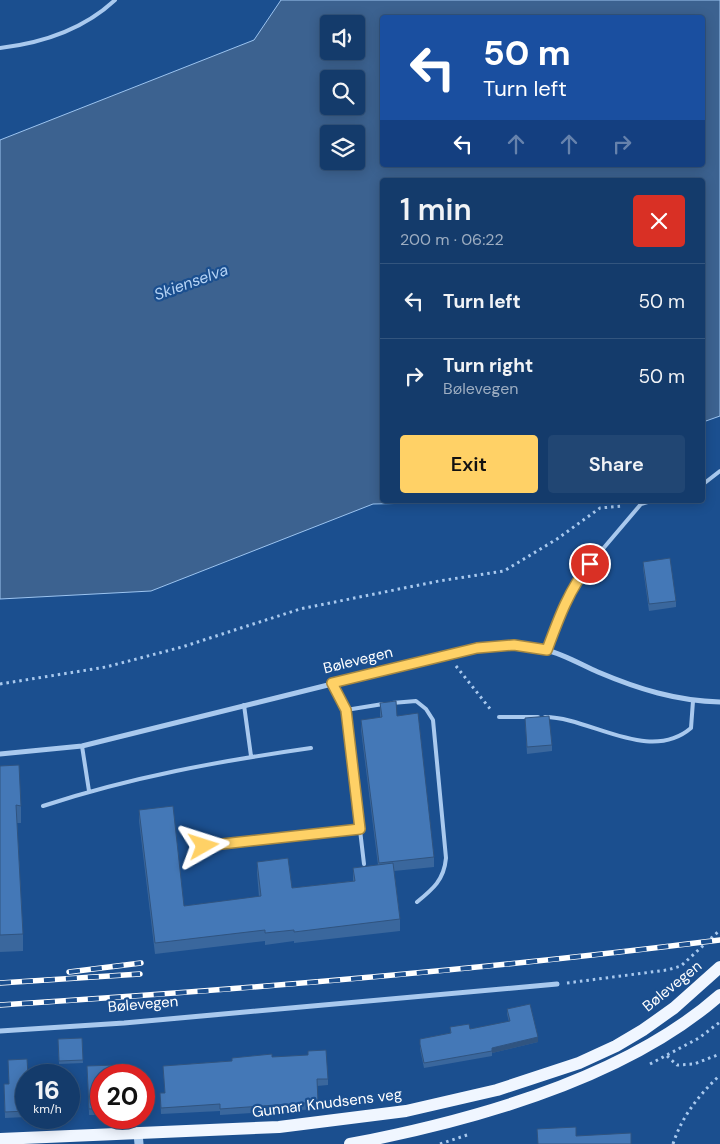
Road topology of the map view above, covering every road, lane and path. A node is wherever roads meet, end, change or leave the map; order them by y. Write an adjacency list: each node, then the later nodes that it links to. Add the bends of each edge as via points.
1 (115, 0): 2 (lane, via 88,20 56,36 23,46)
2 (0, 48)
3 (720, 471): 4 (lane)
4 (705, 482)
5 (644, 503): 6 (lane)
6 (641, 504): 7 (lane, via 579,577); 10 (path, via 600,508 504,571 300,609 182,647 106,667)
7 (547, 650): 8 (street, Bølevegen, via 514,645); 11 (street, Bølevegen, via 628,684)
8 (449, 654): 9 (street, Bølevegen); 15 (path, via 459,671)
9 (332, 683): 13 (street, Bølevegen); 14 (lane)
10 (0, 684)
11 (693, 701): 12 (street, Bølevegen); 15 (lane, via 691,728 673,738 650,742 627,739 558,717)
12 (720, 702)
13 (244, 705): 16 (street, Bølevegen); 19 (lane)
14 (346, 710): 22 (lane); 25 (lane, via 416,701 433,720 445,871 438,884)
15 (499, 717)
16 (82, 746): 18 (street, Bølevegen); 20 (lane)
17 (311, 748): 19 (lane)
18 (0, 754)
19 (251, 756): 20 (lane, via 190,766)
20 (89, 791): 21 (lane)
21 (43, 806)
22 (360, 829): 23 (lane); 24 (lane)
23 (204, 846)
24 (364, 864)
25 (417, 902)
26 (720, 930): 28 (path, via 681,966)
27 (720, 967): 30 (main road, Bølevegen)
28 (557, 984): 31 (street, Bølevegen)
29 (720, 995): 37 (main road, via 691,1018 617,1061 502,1107 407,1133)
30 (644, 1030): 36 (main road, Gunnar Knudsens veg, via 579,1063 497,1090 406,1111 279,1127)
31 (0, 1031)
32 (720, 1054): 33 (path, via 685,1065 677,1065)
33 (667, 1056)
34 (720, 1075): 38 (path, via 699,1095)
35 (0, 1139): 36 (main road, Gunnar Knudsens veg)
36 (138, 1139)
37 (350, 1144)
38 (672, 1144)

